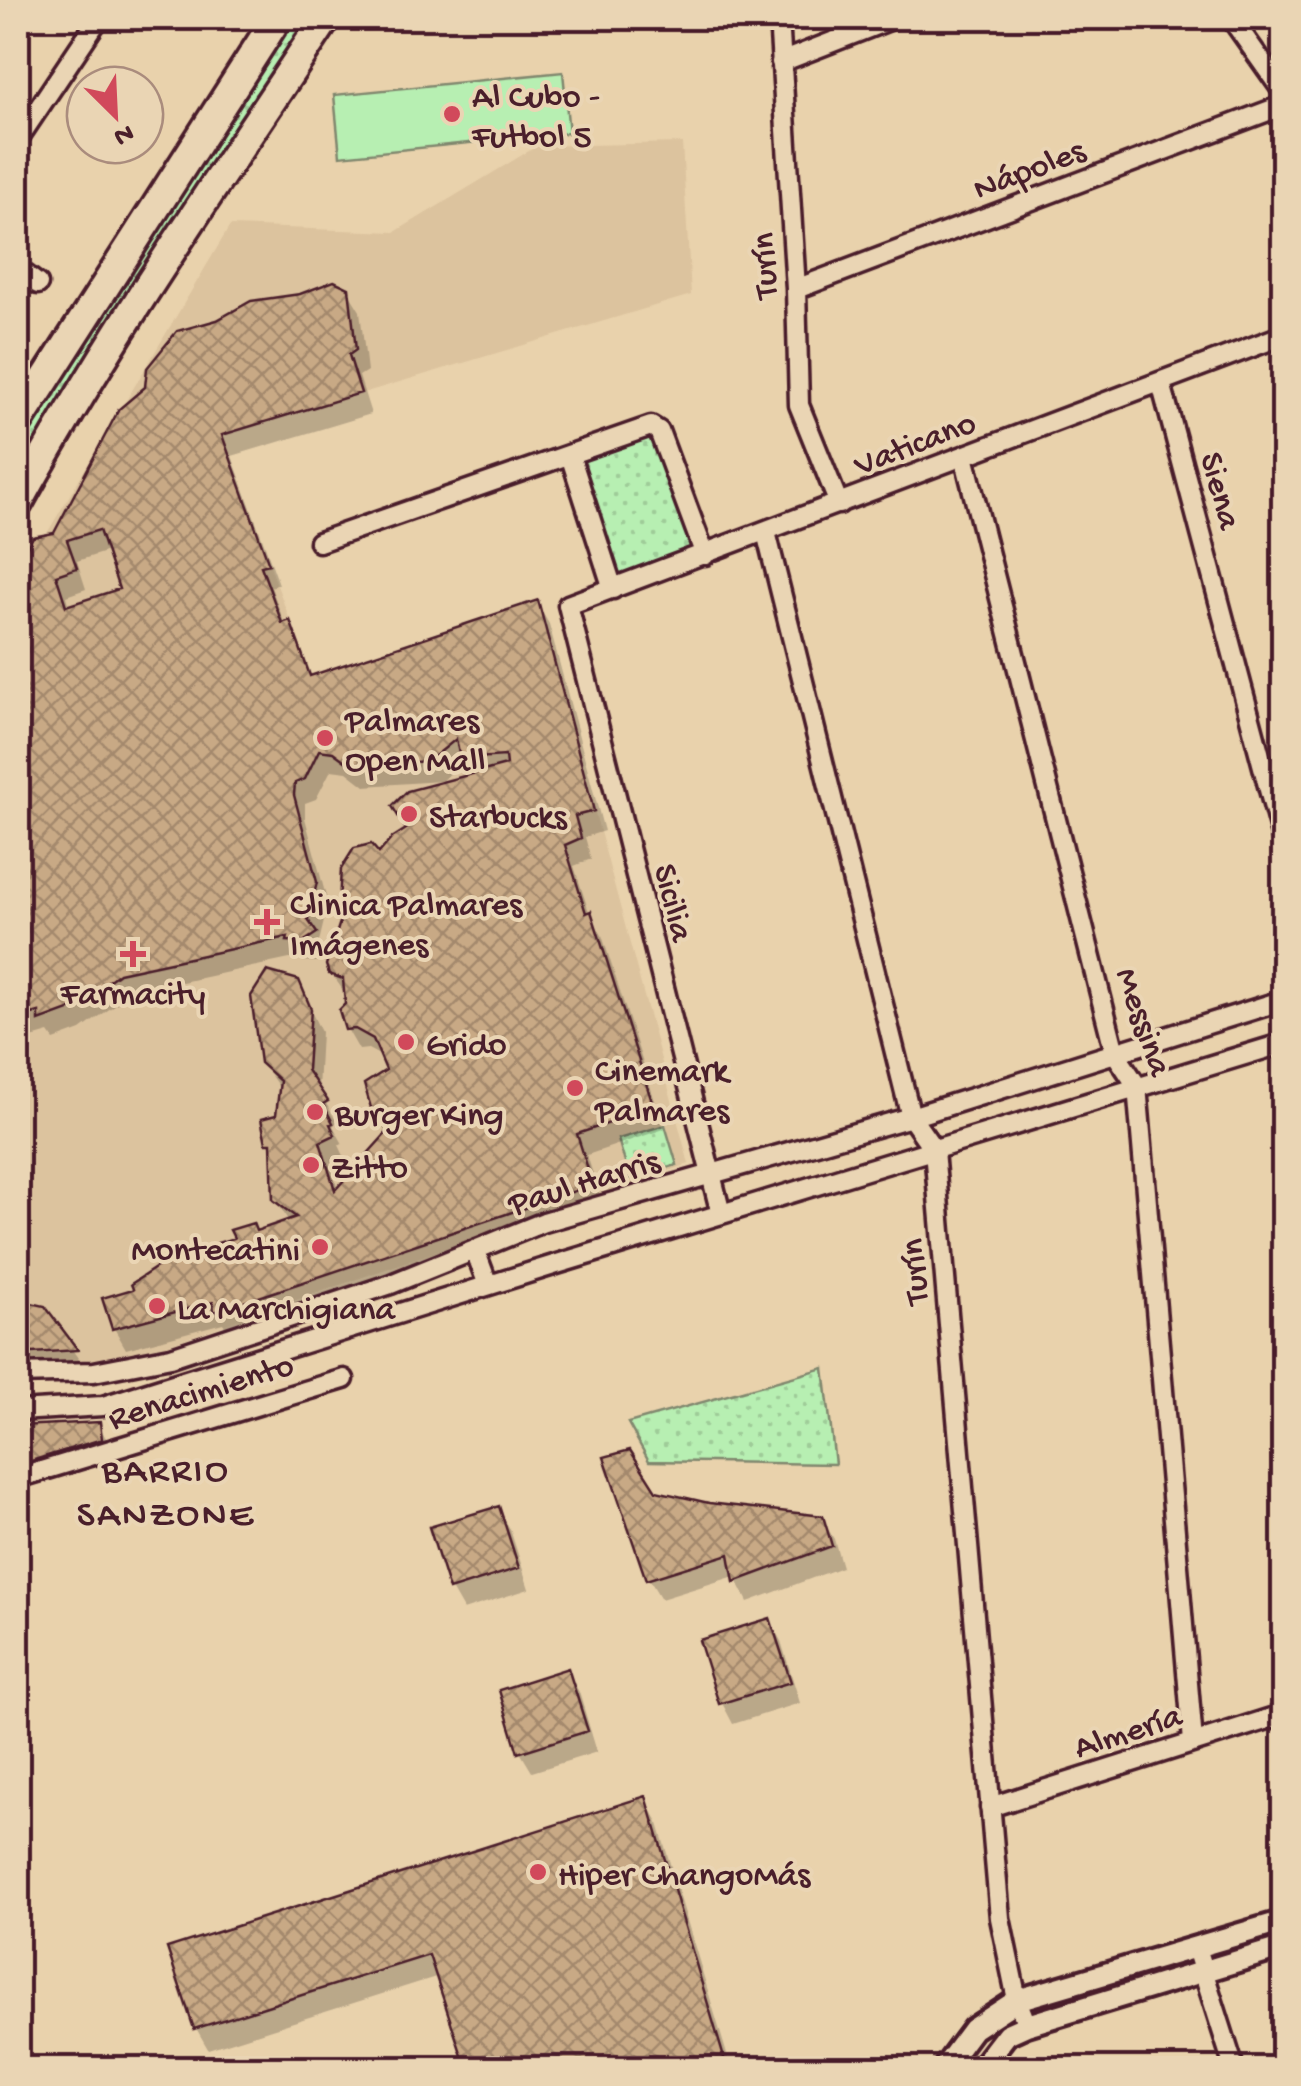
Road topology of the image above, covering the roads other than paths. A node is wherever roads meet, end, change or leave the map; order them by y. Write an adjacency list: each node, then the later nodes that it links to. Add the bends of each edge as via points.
1 (99, 18): 10 (street)
2 (278, 18): 11 (main road)
3 (326, 18): 12 (main road)
4 (779, 18): 7 (street, Turín)
5 (894, 18): 7 (street)
6 (1231, 18): 8 (street)
7 (781, 62): 15 (street, Turín)
8 (1284, 92)
9 (1284, 106): 15 (street, Nápoles)
10 (18, 139)
11 (140, 234): 12 (main road); 18 (main road)
12 (171, 252): 21 (main road)
13 (18, 269): 14 (street)
14 (38, 284)
15 (796, 288): 22 (street, Turín, via 799,405)
16 (1284, 335): 17 (street, Vaticano)
17 (1162, 383): 20 (street, Vaticano); 28 (street, Siena)
18 (18, 422)
19 (570, 456): 24 (street); 25 (street, via 652,426 659,431); 26 (street)
20 (964, 456): 22 (street, Vaticano); 31 (street, Messina)
21 (18, 502)
22 (838, 504): 23 (street, Vaticano)
23 (766, 532): 25 (street, Vaticano); 33 (street, Turín)
24 (319, 542)
25 (705, 555): 26 (street, Vaticano)
26 (613, 589): 27 (street, Vaticano)
27 (568, 605): 35 (street, Sicilia)
28 (1284, 846)
29 (1284, 1000): 31 (street, Paul Harris)
30 (1284, 1043): 32 (street, Paul Harris)
31 (1115, 1052): 32 (street, Messina); 33 (street, Paul Harris)
32 (1137, 1086): 34 (street, Paul Harris); 46 (street, Messina)
33 (911, 1116): 34 (street, Turín); 35 (street, Paul Harris)
34 (934, 1150): 36 (street, Paul Harris); 47 (street, Turín)
35 (711, 1174): 36 (street, Sicilia); 37 (street, Paul Harris, via 544,1222)
36 (722, 1214): 38 (street, Paul Harris)
37 (475, 1250): 38 (street); 39 (street, Paul Harris, via 170,1357)
38 (488, 1286): 42 (street, Paul Harris)
39 (94, 1372): 40 (street, Paul Harris); 42 (street)
40 (18, 1374)
41 (344, 1379): 44 (street, Renacimiento)
42 (103, 1406): 43 (street, Paul Harris)
43 (18, 1411)
44 (18, 1478)
45 (1284, 1714): 46 (street, Almería)
46 (1193, 1742): 47 (street, Almería)
47 (990, 1807): 52 (street, Turín, via 1000,1918)
48 (1284, 1921): 50 (street)
49 (1284, 1946): 51 (street)
50 (1196, 1948): 51 (street); 52 (street)
51 (1203, 1970): 53 (street); 56 (street)
52 (1017, 2000): 53 (street, Turín); 54 (street, via 973,2028)
53 (1027, 2025): 55 (street, via 1007,2034)
54 (944, 2068)
55 (981, 2068)
56 (1234, 2068)

